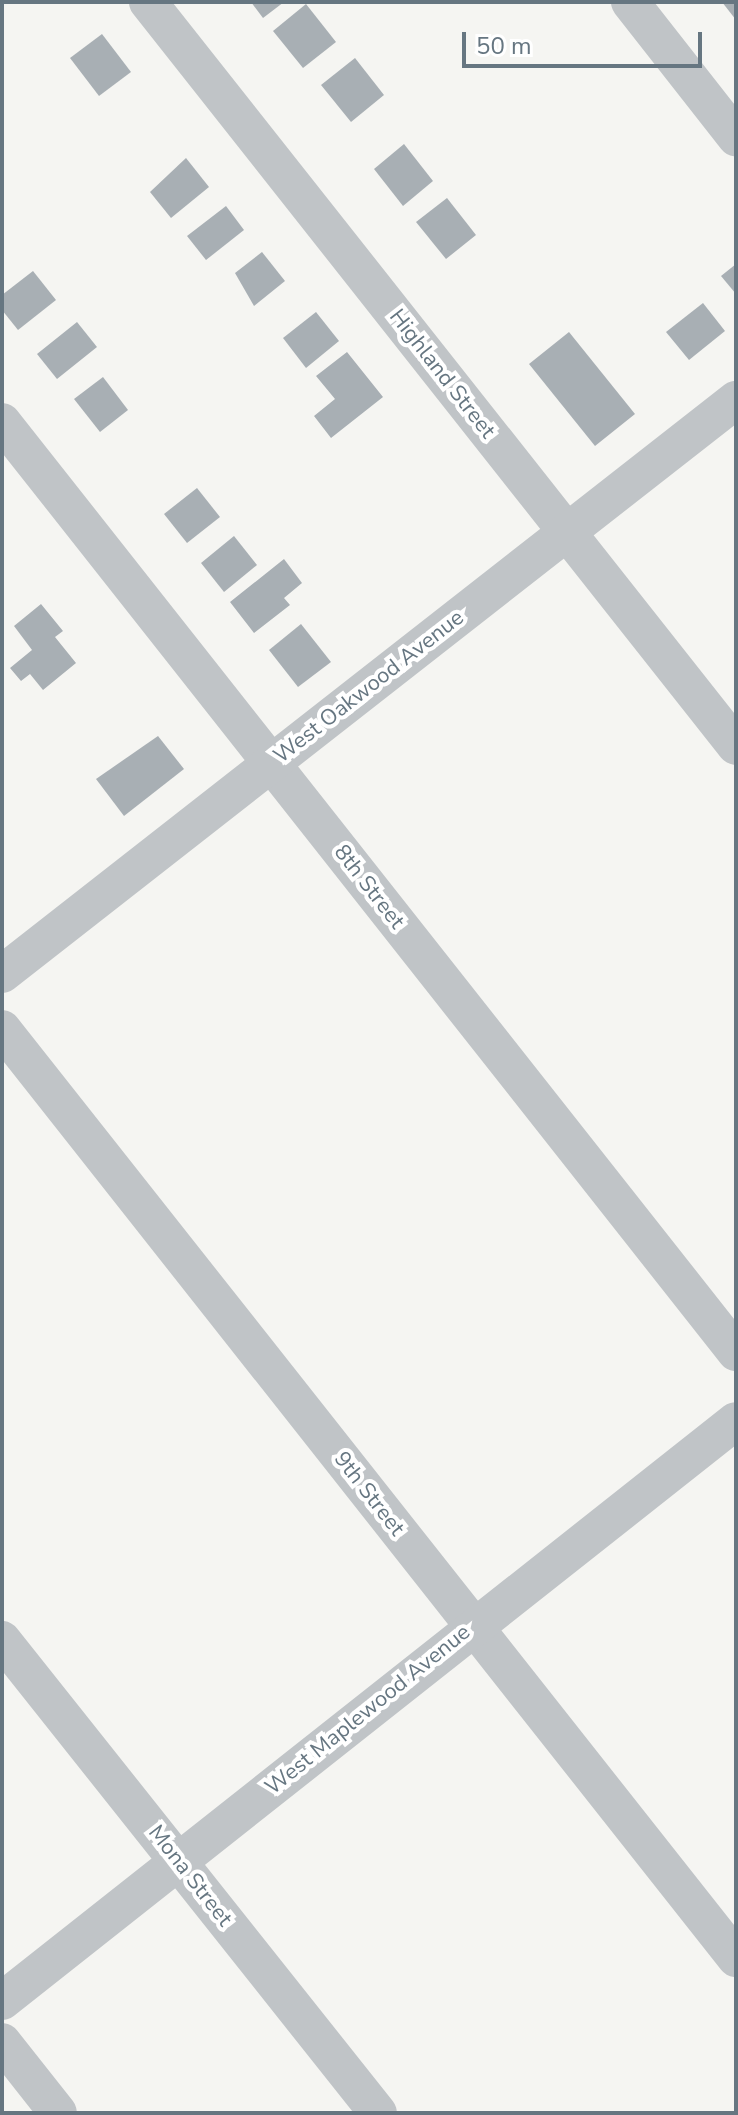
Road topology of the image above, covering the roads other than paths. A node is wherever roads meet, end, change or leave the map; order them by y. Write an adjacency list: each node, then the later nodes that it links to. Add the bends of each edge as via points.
1 (148, 2): 6 (street, Highland Street)
2 (630, 2): 3 (street)
3 (736, 137)
4 (736, 400): 6 (street, West Oakwood Avenue)
5 (2, 422): 8 (street, 8th Street)
6 (567, 531): 7 (street, Highland Street); 8 (street, West Oakwood Avenue)
7 (736, 746)
8 (272, 763): 9 (street, West Oakwood Avenue); 11 (street, 8th Street)
9 (2, 974)
10 (2, 1029): 13 (street, 9th Street)
11 (736, 1352)
12 (736, 1421): 13 (street, West Maplewood Avenue)
13 (473, 1625): 15 (street, West Maplewood Avenue); 16 (street, 9th Street)
14 (2, 1640): 15 (street, Mona Street)
15 (179, 1863): 17 (street, West Maplewood Avenue); 20 (street, Mona Street)
16 (736, 1958)
17 (2, 2001)
18 (2, 2042): 19 (street)
19 (58, 2113)
20 (378, 2113)

